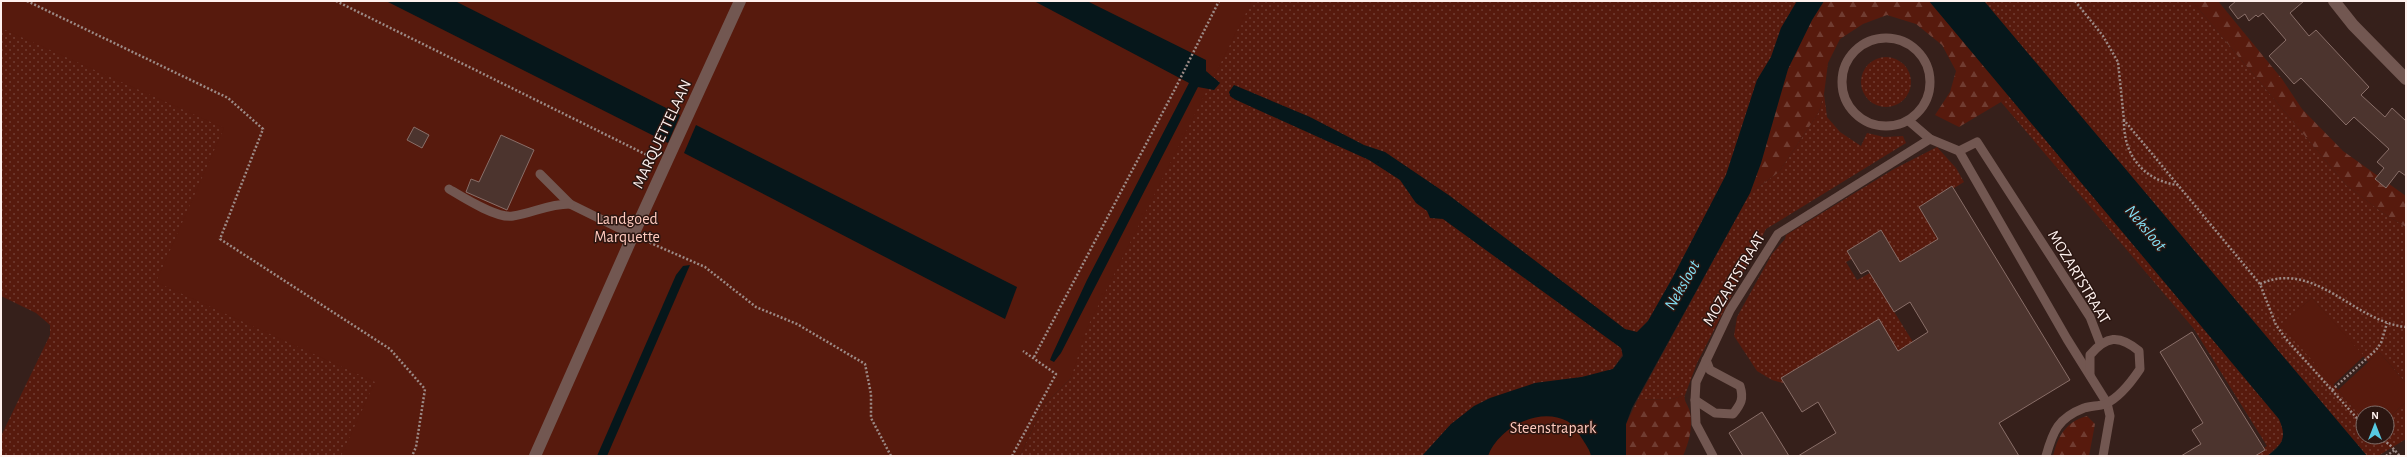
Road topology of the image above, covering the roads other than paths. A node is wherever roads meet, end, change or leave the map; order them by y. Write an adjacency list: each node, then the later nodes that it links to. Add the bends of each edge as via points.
1 (740, 1): 10 (street, MARQUETTELAAN)
2 (2334, 1): 3 (street)
3 (2406, 79)
4 (1909, 121): 4 (lane, via 1926,104 1932,82 1926,59 1909,42 1886,36 1864,42 1847,59 1841,82 1847,104 1864,121 1886,127); 5 (lane)
5 (1930, 139): 6 (lane); 12 (lane, MOZARTSTRAAT, via 1778,234 1730,310)
6 (1959, 151): 11 (lane, MOZARTSTRAAT, via 1977,142 2090,317); 13 (lane, MOZARTSTRAAT)
7 (540, 174): 9 (lane)
8 (449, 189): 9 (lane, via 498,214 512,217 553,204)
9 (570, 204): 10 (lane)
10 (633, 235): 17 (street, MARQUETTELAAN)
11 (2100, 343): 13 (lane, MOZARTSTRAAT, via 2090,355); 15 (lane, MOZARTSTRAAT, via 2116,339 2130,344 2139,351 2140,369 2128,386)
12 (1706, 360): 14 (lane, MOZARTSTRAAT, via 1696,382); 14 (lane, via 1710,370 1740,386 1743,396 1733,414 1715,413)
13 (2090, 375): 15 (lane, MOZARTSTRAAT)
14 (1695, 400): 16 (lane, MOZARTSTRAAT, via 1696,424)
15 (2106, 403): 20 (lane, MOZARTSTRAAT, via 2084,408 2063,419 2052,433); 21 (lane, MOZARTSTRAAT, via 2110,416)
16 (1709, 445): 18 (lane); 19 (lane, MOZARTSTRAAT)
17 (535, 456)
18 (1704, 456)
19 (1713, 456)
20 (2046, 456)
21 (2103, 456)

